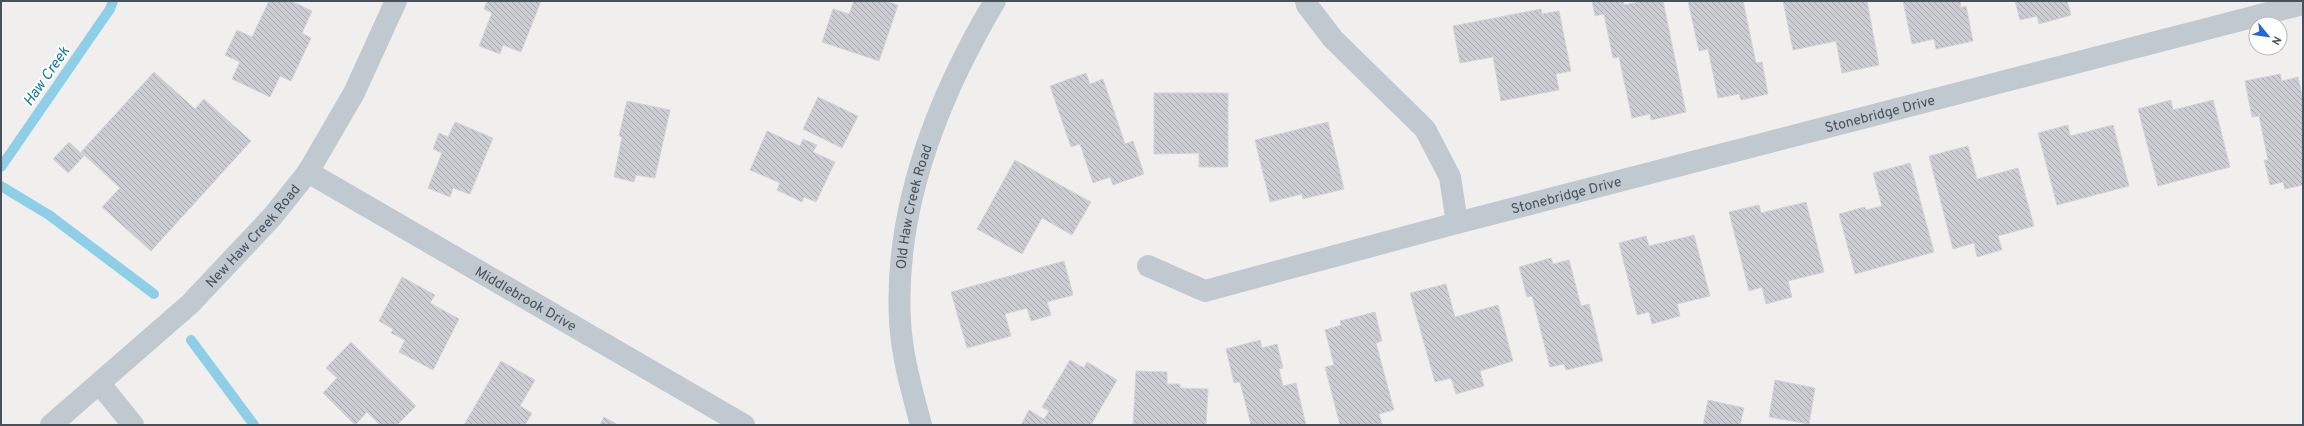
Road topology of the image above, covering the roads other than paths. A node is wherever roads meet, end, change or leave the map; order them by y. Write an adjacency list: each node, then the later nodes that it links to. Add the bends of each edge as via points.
1 (396, 1): 5 (street, New Haw Creek Road, via 354,93)
2 (995, 1): 12 (street, Old Haw Creek Road, via 968,49 940,112 922,161 907,216 899,272 900,322 906,367)
3 (1306, 1): 6 (street, via 1333,39 1425,129 1450,177)
4 (2303, 4): 6 (street, Stonebridge Drive)
5 (308, 172): 8 (street, New Haw Creek Road, via 272,218 190,304); 11 (street, Middlebrook Drive)
6 (1457, 222): 7 (street, Stonebridge Drive, via 1205,291)
7 (1148, 266)
8 (100, 384): 9 (street, New Haw Creek Road); 10 (street)
9 (51, 425)
10 (134, 425)
11 (744, 425)
12 (921, 425)

